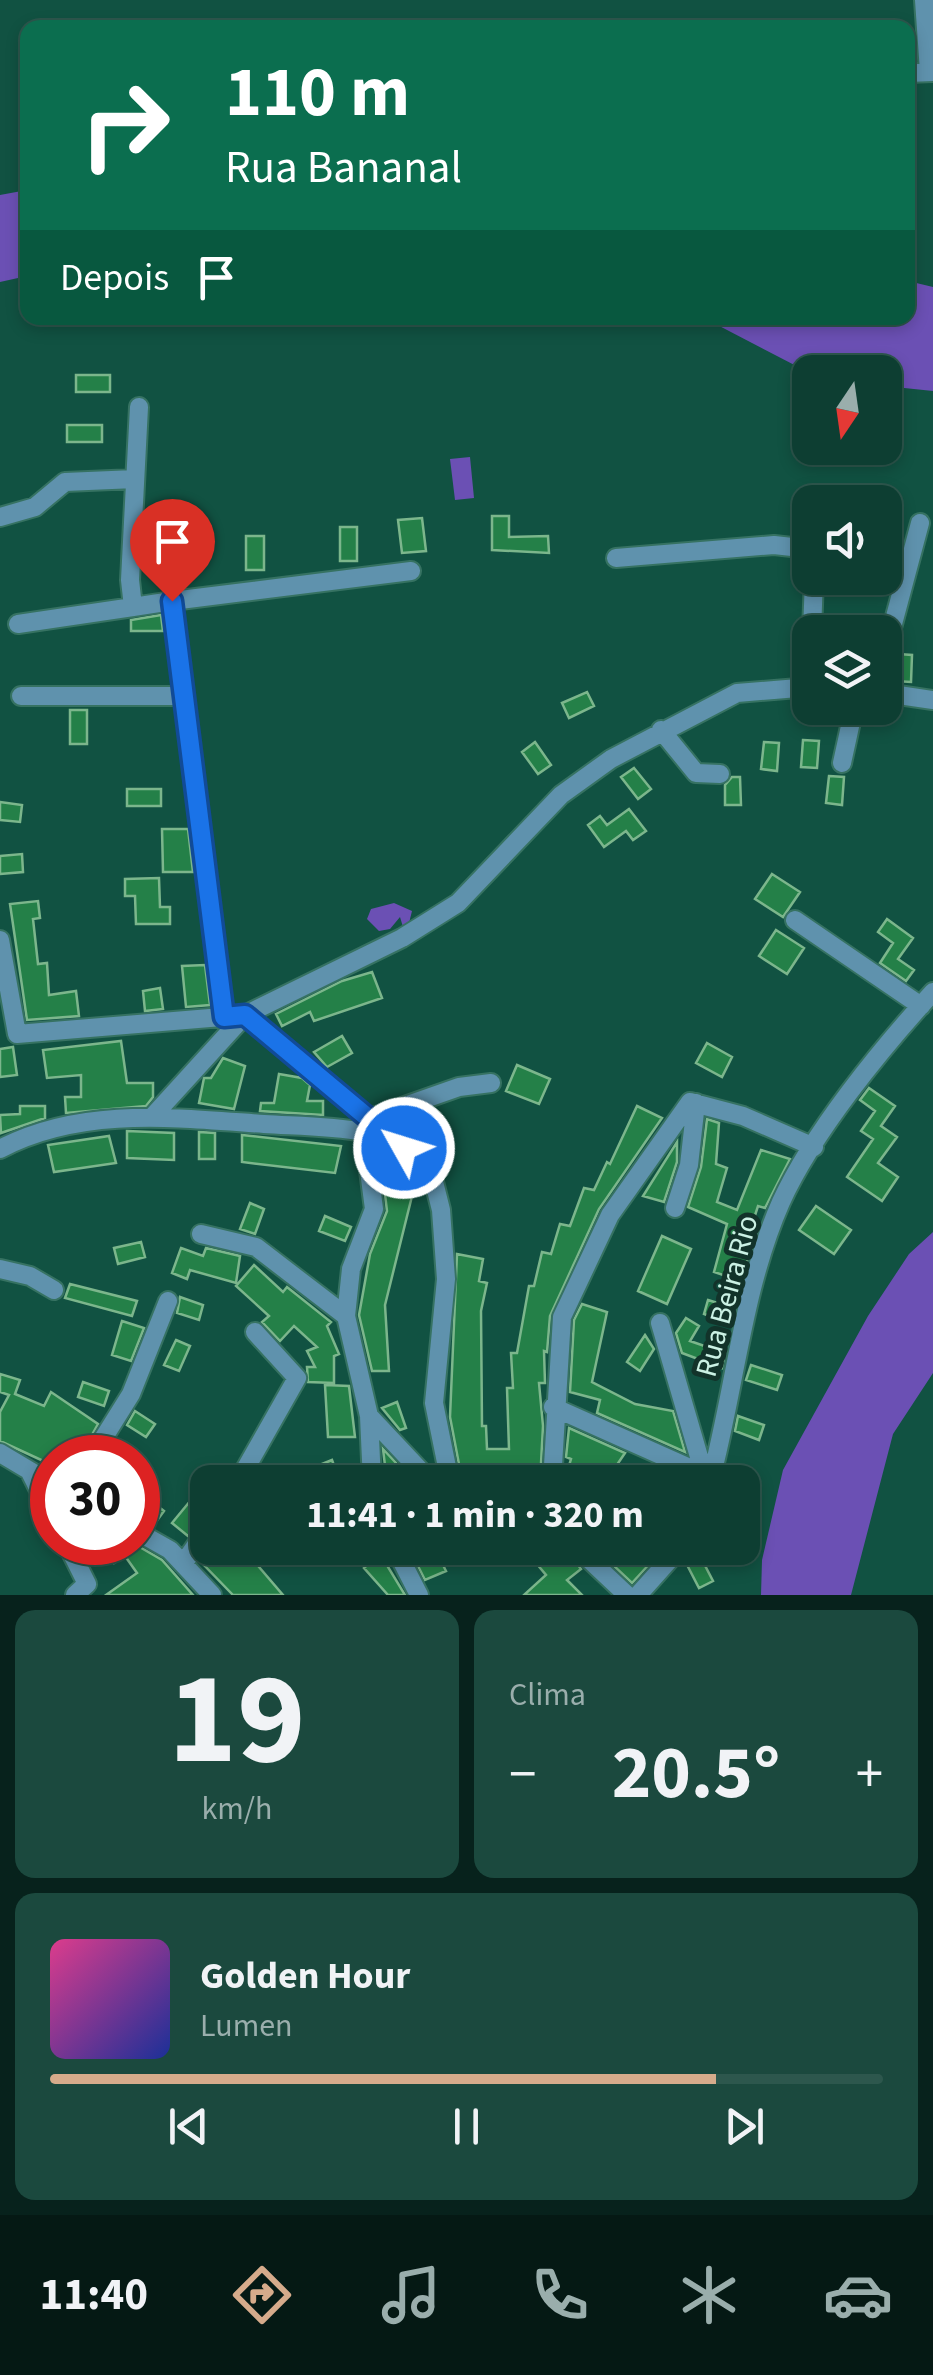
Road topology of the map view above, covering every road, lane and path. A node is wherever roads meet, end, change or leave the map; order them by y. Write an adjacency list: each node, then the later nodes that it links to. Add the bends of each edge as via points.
1 (924, 0): 2 (street)
2 (931, 72)
3 (139, 407): 4 (street)
4 (135, 479): 5 (street, via 65,482 34,507); 11 (street)
5 (0, 517)
6 (920, 523): 12 (street)
7 (792, 547): 8 (street)
8 (616, 558)
9 (412, 572): 10 (street)
10 (172, 601): 11 (street); 17 (street)
11 (134, 607): 13 (street)
12 (895, 615)
13 (18, 624)
14 (792, 688): 20 (street, via 737,692)
15 (902, 695): 18 (street)
16 (21, 696): 17 (street)
17 (184, 696): 27 (street)
18 (933, 700)
19 (850, 725): 21 (street)
20 (661, 730): 22 (street, via 696,773); 26 (street, via 561,795 458,903)
21 (842, 763)
22 (720, 774)
23 (795, 920): 25 (street)
24 (0, 940): 27 (street, via 16,1034)
25 (927, 999): 32 (street, Rua Beira Rio, via 870,1061)
26 (245, 1015): 27 (street); 30 (street); 31 (street)
27 (224, 1017)
28 (490, 1083): 31 (street, via 458,1087)
29 (696, 1103): 32 (street); 34 (street); 42 (street, via 690,1102 610,1215 562,1316)
30 (154, 1116): 31 (street); 33 (street, via 108,1118)
31 (370, 1126): 39 (street, via 374,1209 351,1269); 49 (street, via 431,1170 441,1210 446,1279 434,1403)
32 (814, 1147): 53 (street, Rua Beira Rio, via 780,1203)
33 (0, 1149)
34 (675, 1208)
35 (201, 1234): 39 (street, via 256,1247)
36 (0, 1270): 37 (street)
37 (54, 1290)
38 (168, 1301): 44 (street, via 131,1394)
39 (346, 1316): 43 (street)
40 (660, 1323): 52 (street)
41 (255, 1332): 46 (street, via 297,1378)
42 (553, 1407): 50 (street); 51 (street)
43 (370, 1416): 47 (street); 48 (street)
44 (105, 1435)
45 (0, 1453): 54 (street)
46 (248, 1465)
47 (371, 1465)
48 (415, 1465)
49 (445, 1465)
50 (552, 1465)
51 (680, 1465)
52 (705, 1465)
53 (712, 1465)
54 (30, 1470)
55 (160, 1544): 57 (street)
56 (190, 1554): 57 (street)
57 (183, 1564): 64 (street)
58 (75, 1565): 62 (street)
59 (404, 1565): 65 (street)
60 (592, 1565): 63 (street)
61 (665, 1565): 66 (street)
62 (85, 1591)
63 (615, 1591)
64 (212, 1595)
65 (419, 1595)
66 (638, 1595)

